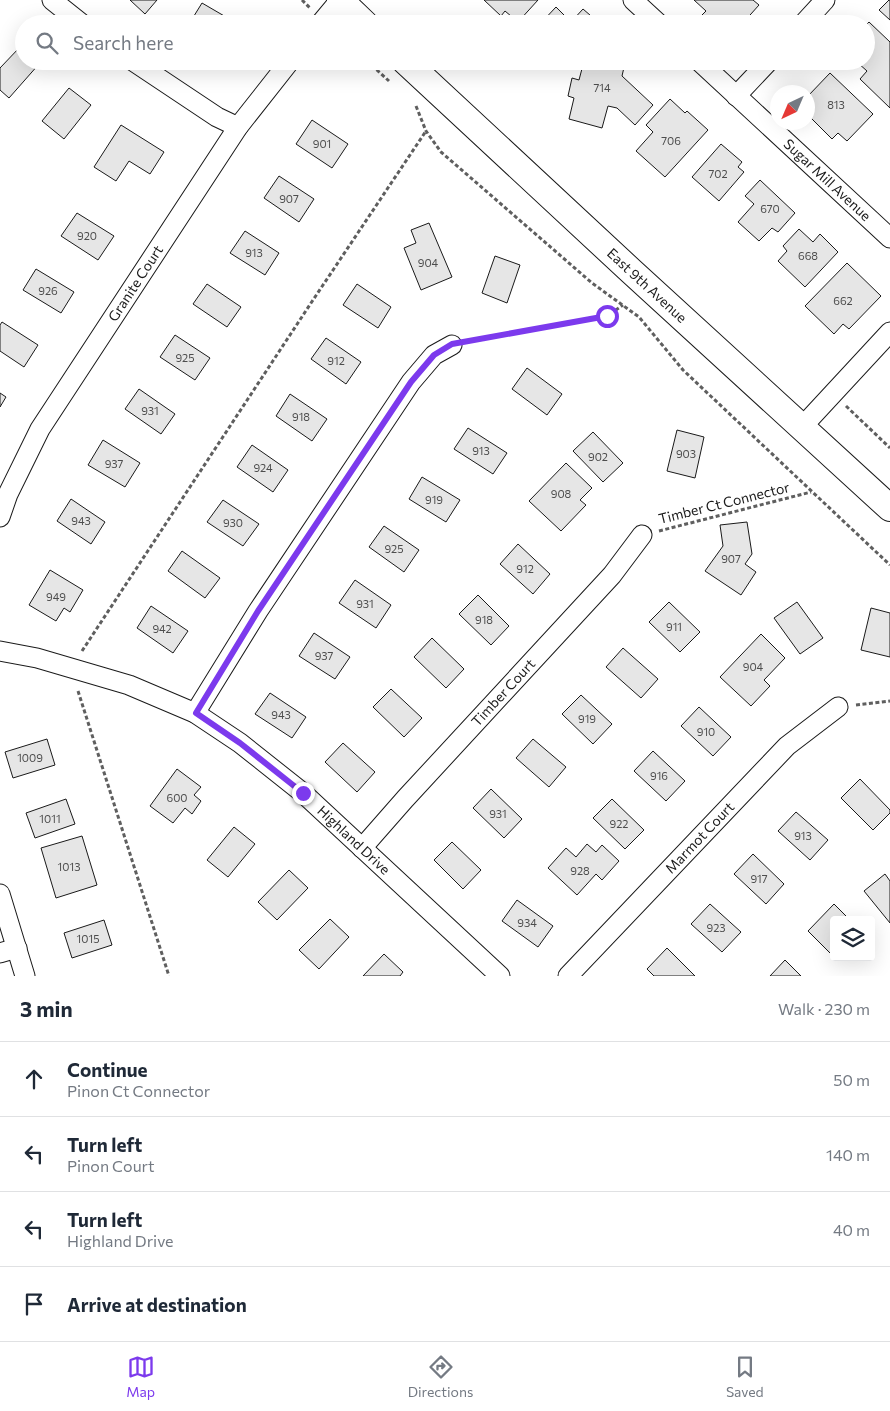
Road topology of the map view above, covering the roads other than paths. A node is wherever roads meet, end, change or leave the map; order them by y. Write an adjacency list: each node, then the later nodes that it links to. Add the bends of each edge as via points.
1 (52, 0): 5 (street)
2 (340, 0): 6 (street); 7 (main road)
3 (633, 0): 8 (street)
4 (825, 0): 9 (street)
5 (71, 15)
6 (328, 15)
7 (356, 15)
8 (649, 15)
9 (811, 15)
10 (146, 70): 16 (street)
11 (283, 70): 16 (street, Granite Court)
12 (415, 70): 20 (main road, East 9th Avenue)
13 (709, 70): 15 (street, Sugar Mill Avenue)
14 (761, 70): 15 (street)
15 (736, 96): 17 (street, Sugar Mill Avenue)
16 (238, 127): 22 (street, Granite Court, via 40,429)
17 (890, 238)
18 (890, 332): 20 (street)
19 (452, 344): 26 (street, via 434,355 411,382 258,611)
20 (802, 427): 21 (main road, East 9th Avenue)
21 (890, 508)
22 (0, 517)
23 (642, 535): 27 (street, Timber Court, via 612,575)
24 (0, 651): 26 (street, Highland Drive, via 37,658 129,685)
25 (838, 707): 32 (street, Marmot Court, via 787,746)
26 (196, 713): 27 (street, Highland Drive, via 303,793)
27 (362, 848): 31 (street, Highland Drive)
28 (0, 894): 29 (street)
29 (9, 950): 30 (street)
30 (25, 976)
31 (500, 976)
32 (568, 976)

